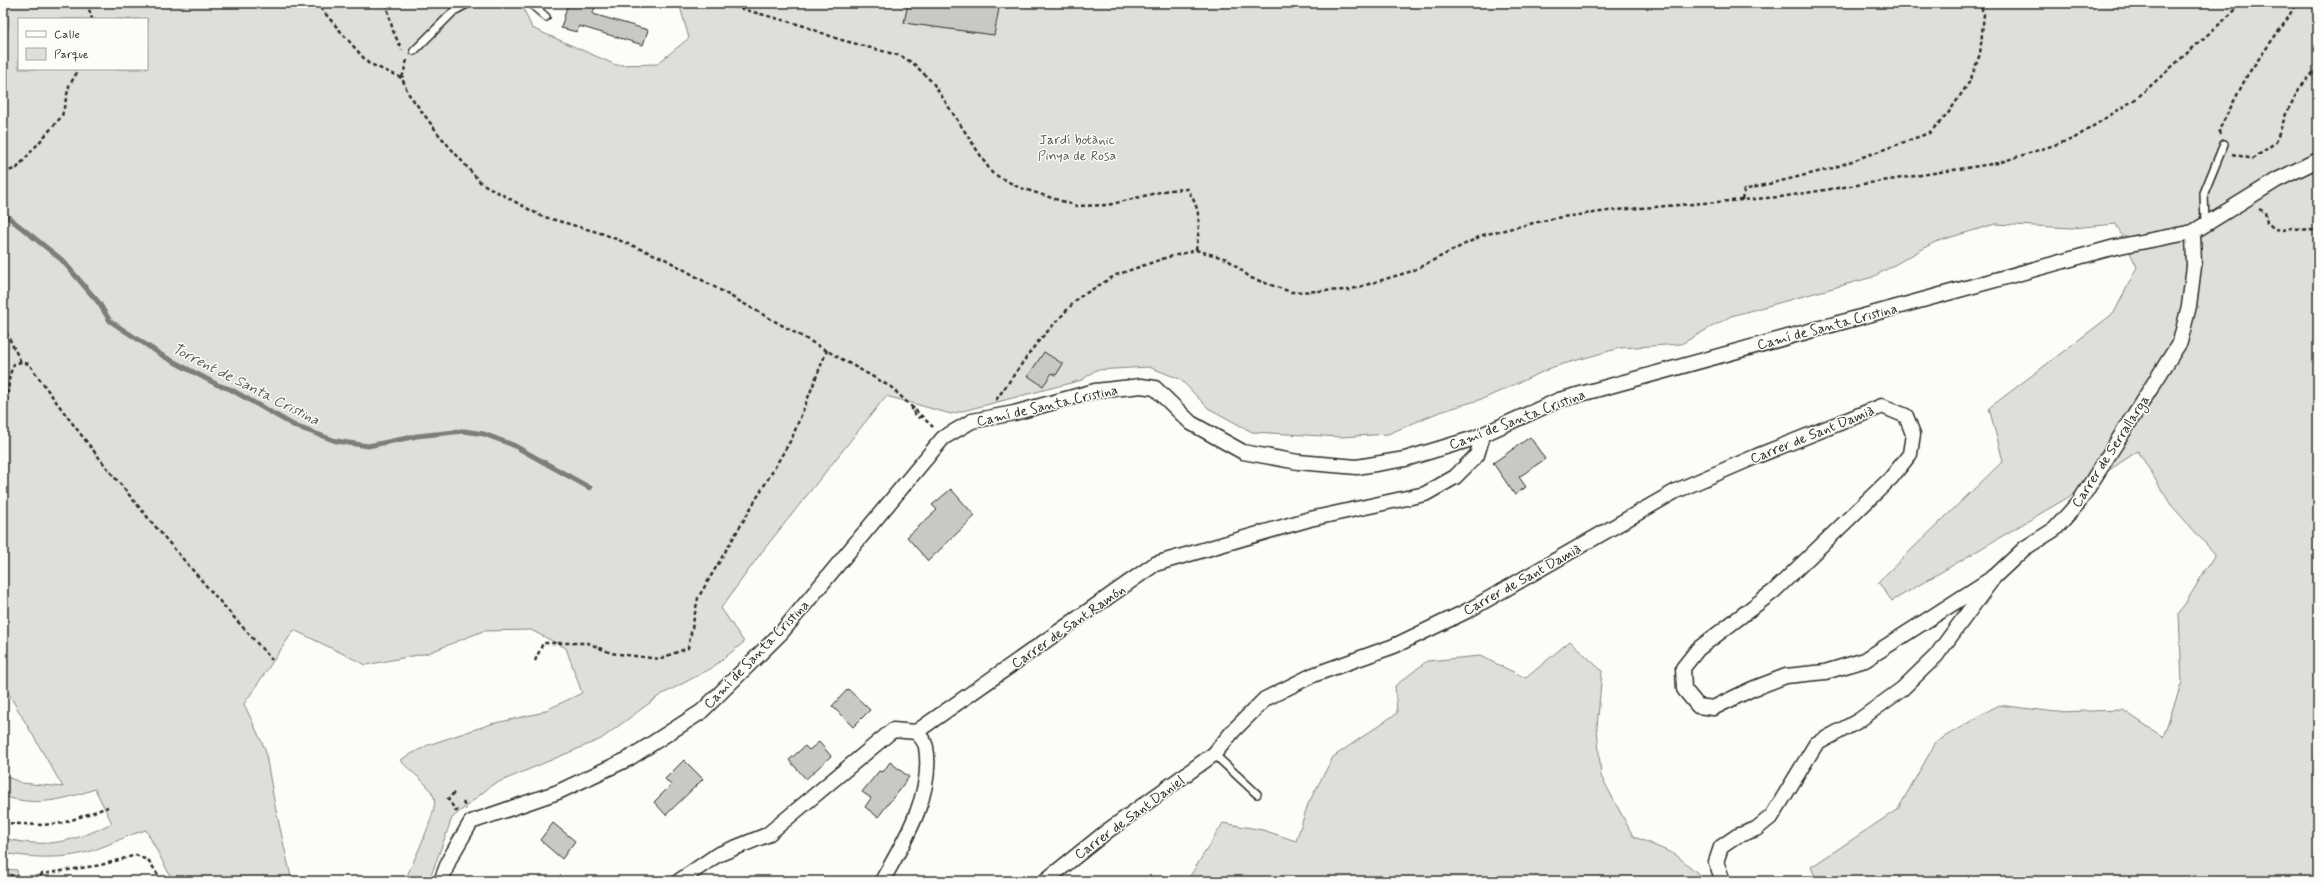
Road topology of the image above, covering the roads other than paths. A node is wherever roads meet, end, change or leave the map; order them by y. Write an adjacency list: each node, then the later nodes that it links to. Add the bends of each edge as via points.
1 (469, 3): 4 (lane, via 454,11)
2 (530, 3): 3 (lane)
3 (546, 17)
4 (414, 51)
5 (2224, 144): 7 (lane, via 2204,193)
6 (2318, 160): 7 (street, Camí de Santa Cristina, via 2277,180)
7 (2199, 228): 8 (street, Camí de Santa Cristina, via 2115,247 1662,370 1559,400); 9 (street, Carrer de Serrallarga, via 2191,290 2180,342 2079,502 2055,529 2026,548)
8 (1483, 435): 10 (street, Carrer de Sant Ramón, via 1477,454 1455,477 1425,494 1310,519 1155,564); 13 (street, Camí de Santa Cristina, via 1405,459 1357,467 1298,462 1243,452 1191,424 1155,388 1141,386 1095,391 1014,413 972,421 943,438 781,632 701,712 628,759 558,792 471,822 450,858)
9 (1994, 577): 11 (street, Carrer de Sant Damià, via 1865,660 1826,672 1786,676 1713,708 1698,706 1684,689 1683,668 1698,648 1774,591 1891,478 1910,454 1913,434 1906,416 1882,406 1676,491 1468,610 1394,646 1313,675 1265,699); 17 (street, Carrer de Serrallarga, via 1936,656 1902,689 1858,721 1816,744 1772,816 1756,829 1737,836 1721,847 1716,862)
10 (916, 732): 14 (street, via 893,730 767,835 717,855); 15 (street, via 926,746 921,803 902,846)
11 (1214, 754): 12 (lane); 16 (street, Carrer de Sant Daniel, via 1106,832)
12 (1257, 794)
13 (441, 881)
14 (678, 881)
15 (882, 881)
16 (1045, 881)
17 (1723, 881)

